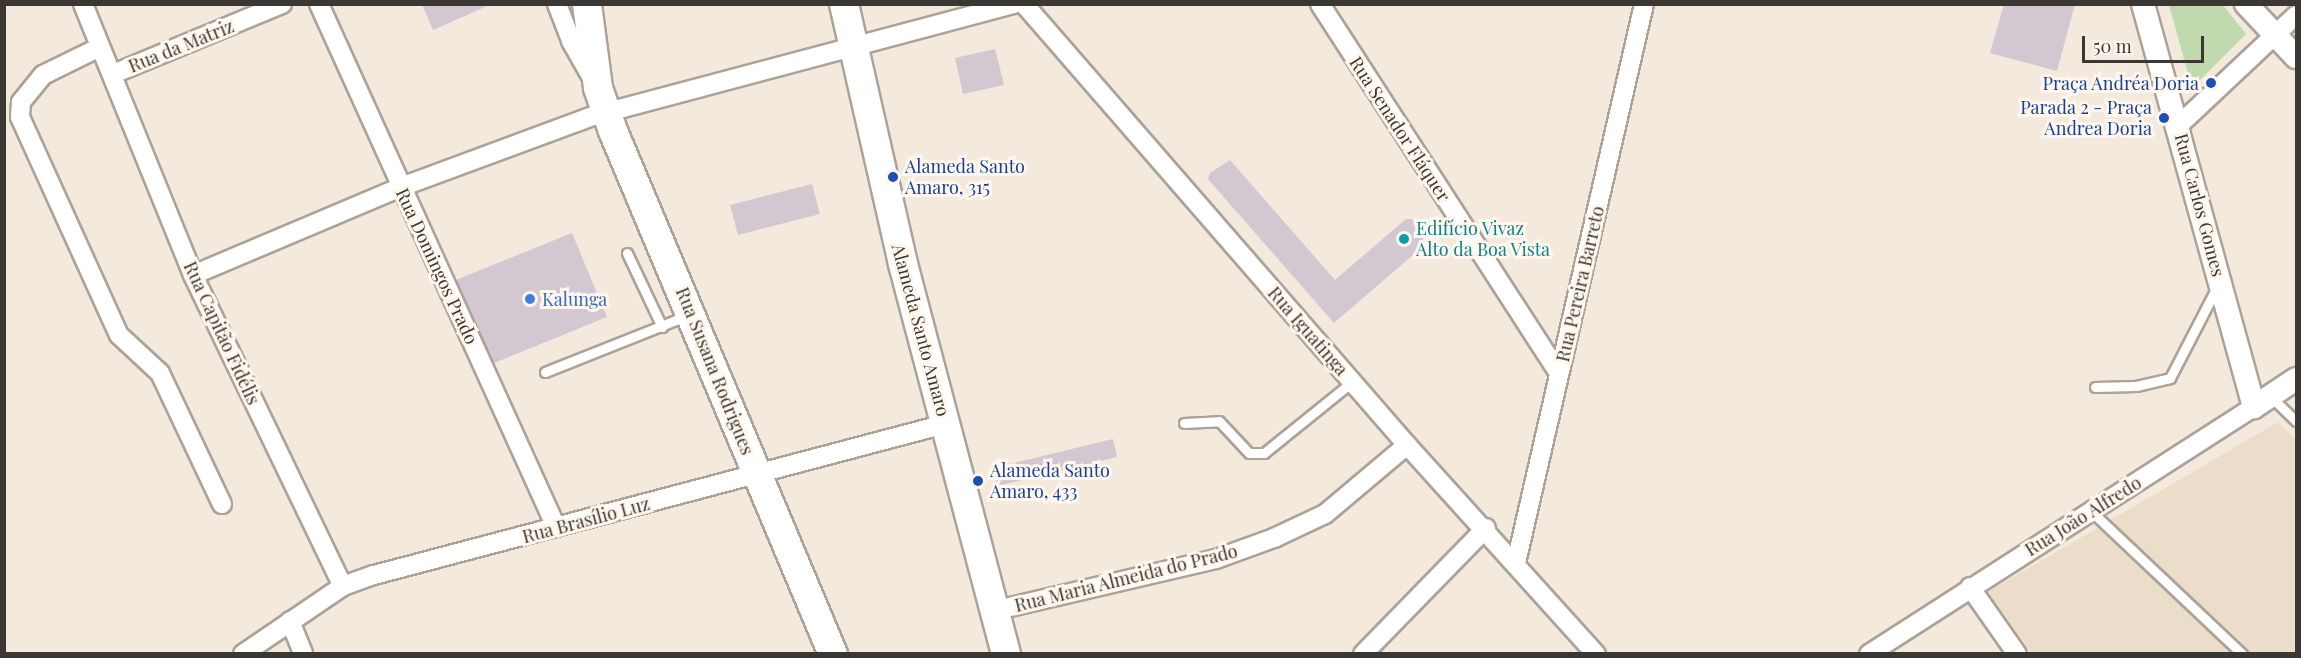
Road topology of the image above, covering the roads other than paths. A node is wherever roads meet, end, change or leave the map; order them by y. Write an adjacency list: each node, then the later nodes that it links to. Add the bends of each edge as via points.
1 (84, 4): 17 (street, Rua Capitão Fidélis)
2 (282, 4): 19 (street, Rua da Matriz)
3 (319, 4): 22 (street, Rua Domingos Prado)
4 (557, 4): 20 (street, Rua Susana Rodrigues, via 571,41)
5 (587, 4): 20 (main road, Rua Susana Rodrigues)
6 (844, 4): 16 (main road, Alameda Santo Amaro)
7 (1014, 4): 13 (street)
8 (1024, 4): 31 (street, Rua Iguatinga)
9 (1320, 4): 29 (street, Rua Senador Fláquer)
10 (1644, 4): 29 (street, Rua Pereira Barreto)
11 (2143, 4): 21 (street, Rua Carlos Gomes)
12 (2246, 4): 15 (street)
13 (993, 7): 16 (street)
14 (2296, 15): 15 (street)
15 (2274, 37): 18 (street); 21 (street)
16 (853, 46): 20 (street); 36 (main road, Alameda Santo Amaro)
17 (98, 48): 19 (street, Rua Capitão Fidélis); 39 (street, via 43,75 21,102 20,117 119,335 160,373)
18 (2296, 57)
19 (113, 74): 24 (street, Rua Capitão Fidélis)
20 (603, 100): 22 (street); 26 (main road, Rua Susana Rodrigues)
21 (2178, 126): 25 (street, Rua Carlos Gomes)
22 (401, 187): 24 (street); 41 (street, Rua Domingos Prado)
23 (627, 253): 27 (lane)
24 (193, 275): 44 (street, Rua Capitão Fidélis)
25 (2220, 281): 32 (lane, via 2170,378 2136,386); 33 (street, Rua Carlos Gomes)
26 (692, 313): 27 (lane); 38 (main road, Rua Susana Rodrigues)
27 (662, 327): 28 (lane)
28 (545, 372)
29 (1559, 375): 43 (street, Rua Pereira Barreto)
30 (2296, 379): 33 (street, Rua João Alfredo)
31 (1352, 382): 35 (lane, via 1264,453 1249,453 1219,421); 37 (street, Rua Iguatinga)
32 (2095, 387)
33 (2262, 401): 34 (lane); 40 (street, Rua João Alfredo)
34 (2296, 421)
35 (1184, 423)
36 (945, 424): 38 (street, Rua Brasílio Luz); 46 (main road, Alameda Santo Amaro)
37 (1407, 445): 42 (street, Rua Iguatinga); 46 (street, Rua Maria Almeida do Prado, via 1325,513 1274,538 1216,559)
38 (757, 475): 41 (street, Rua Brasílio Luz); 50 (main road, Rua Susana Rodrigues)
39 (222, 504)
40 (2091, 511): 45 (street, Rua João Alfredo); 56 (lane)
41 (556, 527): 44 (street, Rua Brasílio Luz)
42 (1486, 528): 43 (street, Rua Iguatinga); 52 (street)
43 (1516, 563): 53 (street, Rua Iguatinga)
44 (343, 586): 47 (street, Rua Brasílio Luz)
45 (1970, 587): 54 (street, Rua João Alfredo); 55 (street)
46 (993, 611): 51 (main road, Alameda Santo Amaro)
47 (290, 621): 48 (street, Rua Brasílio Luz); 49 (street)
48 (243, 654)
49 (303, 654)
50 (833, 654)
51 (1006, 654)
52 (1363, 654)
53 (1596, 654)
54 (1869, 654)
55 (2017, 654)
56 (2242, 654)

